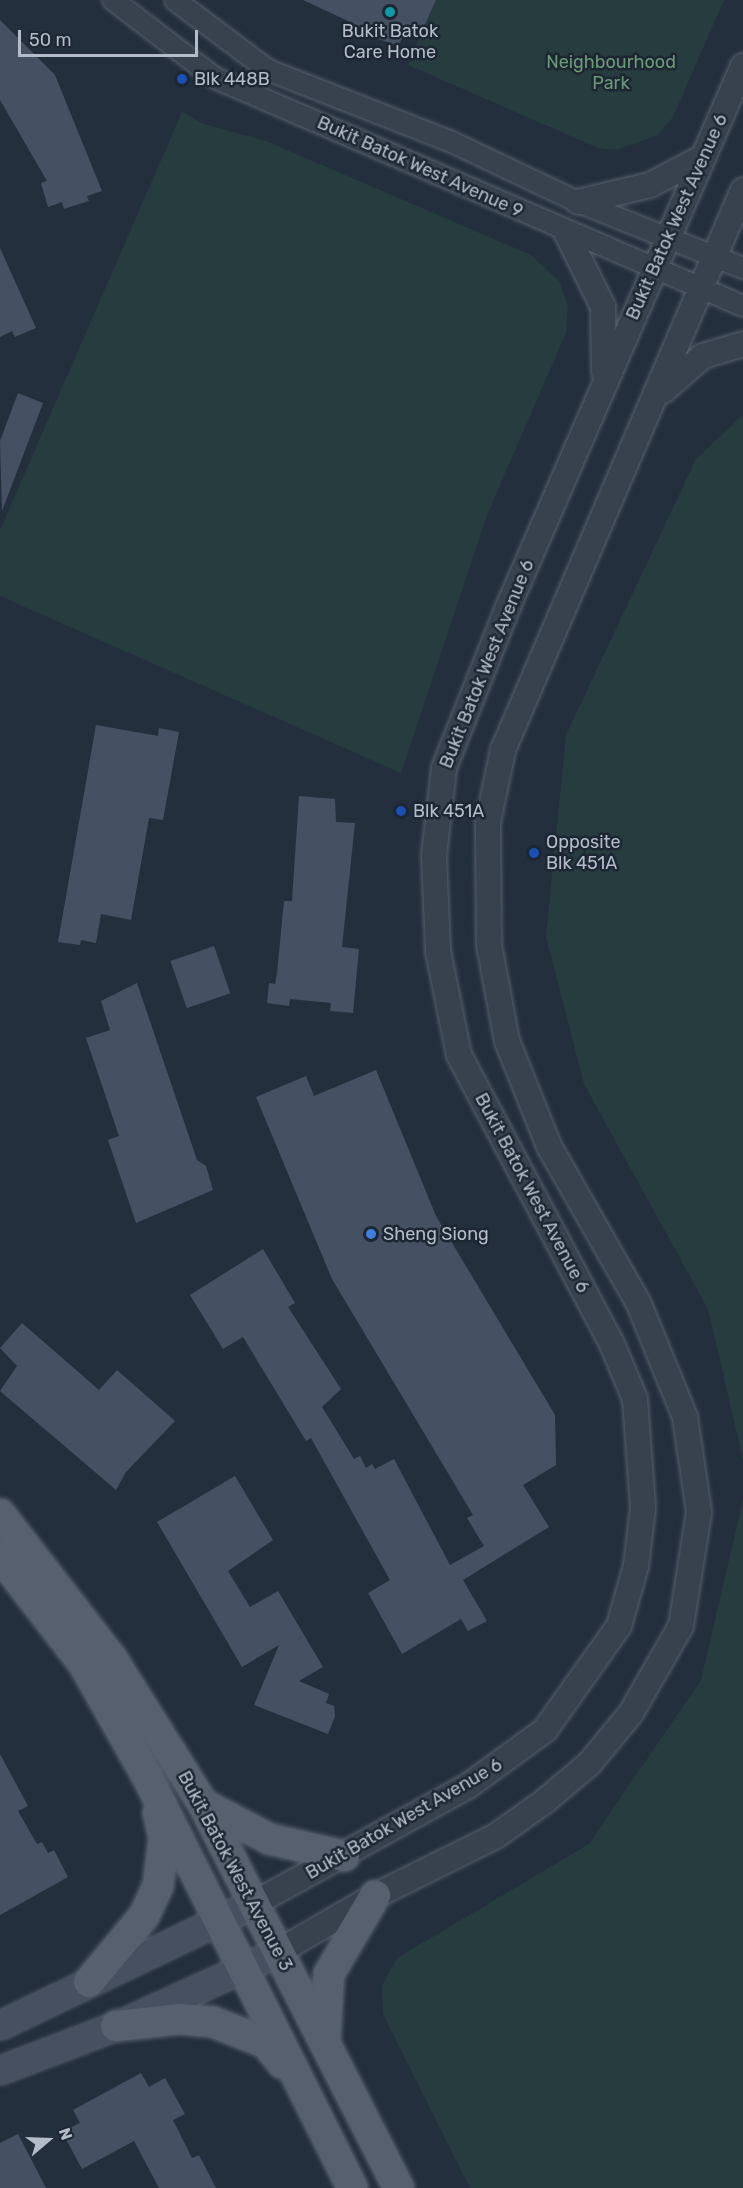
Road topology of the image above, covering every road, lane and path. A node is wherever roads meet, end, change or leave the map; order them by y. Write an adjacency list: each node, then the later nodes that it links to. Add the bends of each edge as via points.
1 (113, 0): 7 (street, Bukit Batok West Avenue 9, via 215,78)
2 (175, 0): 6 (street, Bukit Batok West Avenue 9, via 268,70 452,142)
3 (743, 66): 4 (street, Bukit Batok West Avenue 6)
4 (703, 157): 6 (street, via 650,185); 8 (street, Bukit Batok West Avenue 6)
5 (743, 190): 9 (street, Bukit Batok West Avenue 6)
6 (578, 202): 8 (street, Bukit Batok West Avenue 9)
7 (567, 232): 10 (street, Bukit Batok West Avenue 9); 15 (street, via 590,270 603,307)
8 (669, 239): 9 (street, Bukit Batok West Avenue 9); 10 (street, Bukit Batok West Avenue 6)
9 (715, 257): 11 (street, Bukit Batok West Avenue 9); 12 (street, Bukit Batok West Avenue 6)
10 (654, 268): 12 (street, Bukit Batok West Avenue 9); 15 (street, Bukit Batok West Avenue 6)
11 (743, 268)
12 (702, 289): 13 (street, Bukit Batok West Avenue 9); 16 (street, Bukit Batok West Avenue 6)
13 (743, 306)
14 (743, 344): 16 (street, via 703,356)
15 (604, 385): 21 (street, Bukit Batok West Avenue 6, via 444,768 434,901 445,1003 459,1055 612,1344 635,1399 643,1508 636,1566 619,1626 545,1730 477,1780)
16 (655, 399): 22 (street, Bukit Batok West Avenue 6, via 503,750 488,822 486,897 495,992 520,1075 549,1146 639,1304 685,1417 699,1512 691,1584 668,1658 589,1764 495,1836)
17 (0, 1514): 20 (main road, Bukit Batok West Avenue 3, via 112,1659)
18 (0, 1556): 19 (main road, Bukit Batok West Avenue 3, via 83,1664)
19 (147, 1776): 24 (main road, Bukit Batok West Avenue 3); 27 (main road, via 164,1838 158,1886 144,1916)
20 (203, 1804): 21 (main road, via 269,1839); 23 (main road, Bukit Batok West Avenue 3)
21 (344, 1856): 23 (street, Bukit Batok West Avenue 6)
22 (375, 1896): 25 (street, Bukit Batok West Avenue 6); 30 (main road, via 329,1974)
23 (255, 1903): 24 (main road, Bukit Batok West Avenue 6); 25 (main road, Bukit Batok West Avenue 3)
24 (219, 1923): 26 (main road, Bukit Batok West Avenue 3); 27 (main road, Bukit Batok West Avenue 6)
25 (278, 1952): 26 (main road, Bukit Batok West Avenue 6); 30 (main road, Bukit Batok West Avenue 3)
26 (241, 1968): 29 (main road, Bukit Batok West Avenue 6); 32 (main road, Bukit Batok West Avenue 3)
27 (89, 1982): 28 (main road, Bukit Batok West Avenue 6)
28 (0, 2025)
29 (116, 2026): 31 (main road, Bukit Batok West Avenue 6); 32 (main road, via 179,2019 213,2022 266,2043)
30 (325, 2043): 34 (main road, Bukit Batok West Avenue 3)
31 (0, 2070)
32 (300, 2087): 33 (main road, Bukit Batok West Avenue 3)
33 (352, 2188)
34 (399, 2188)

